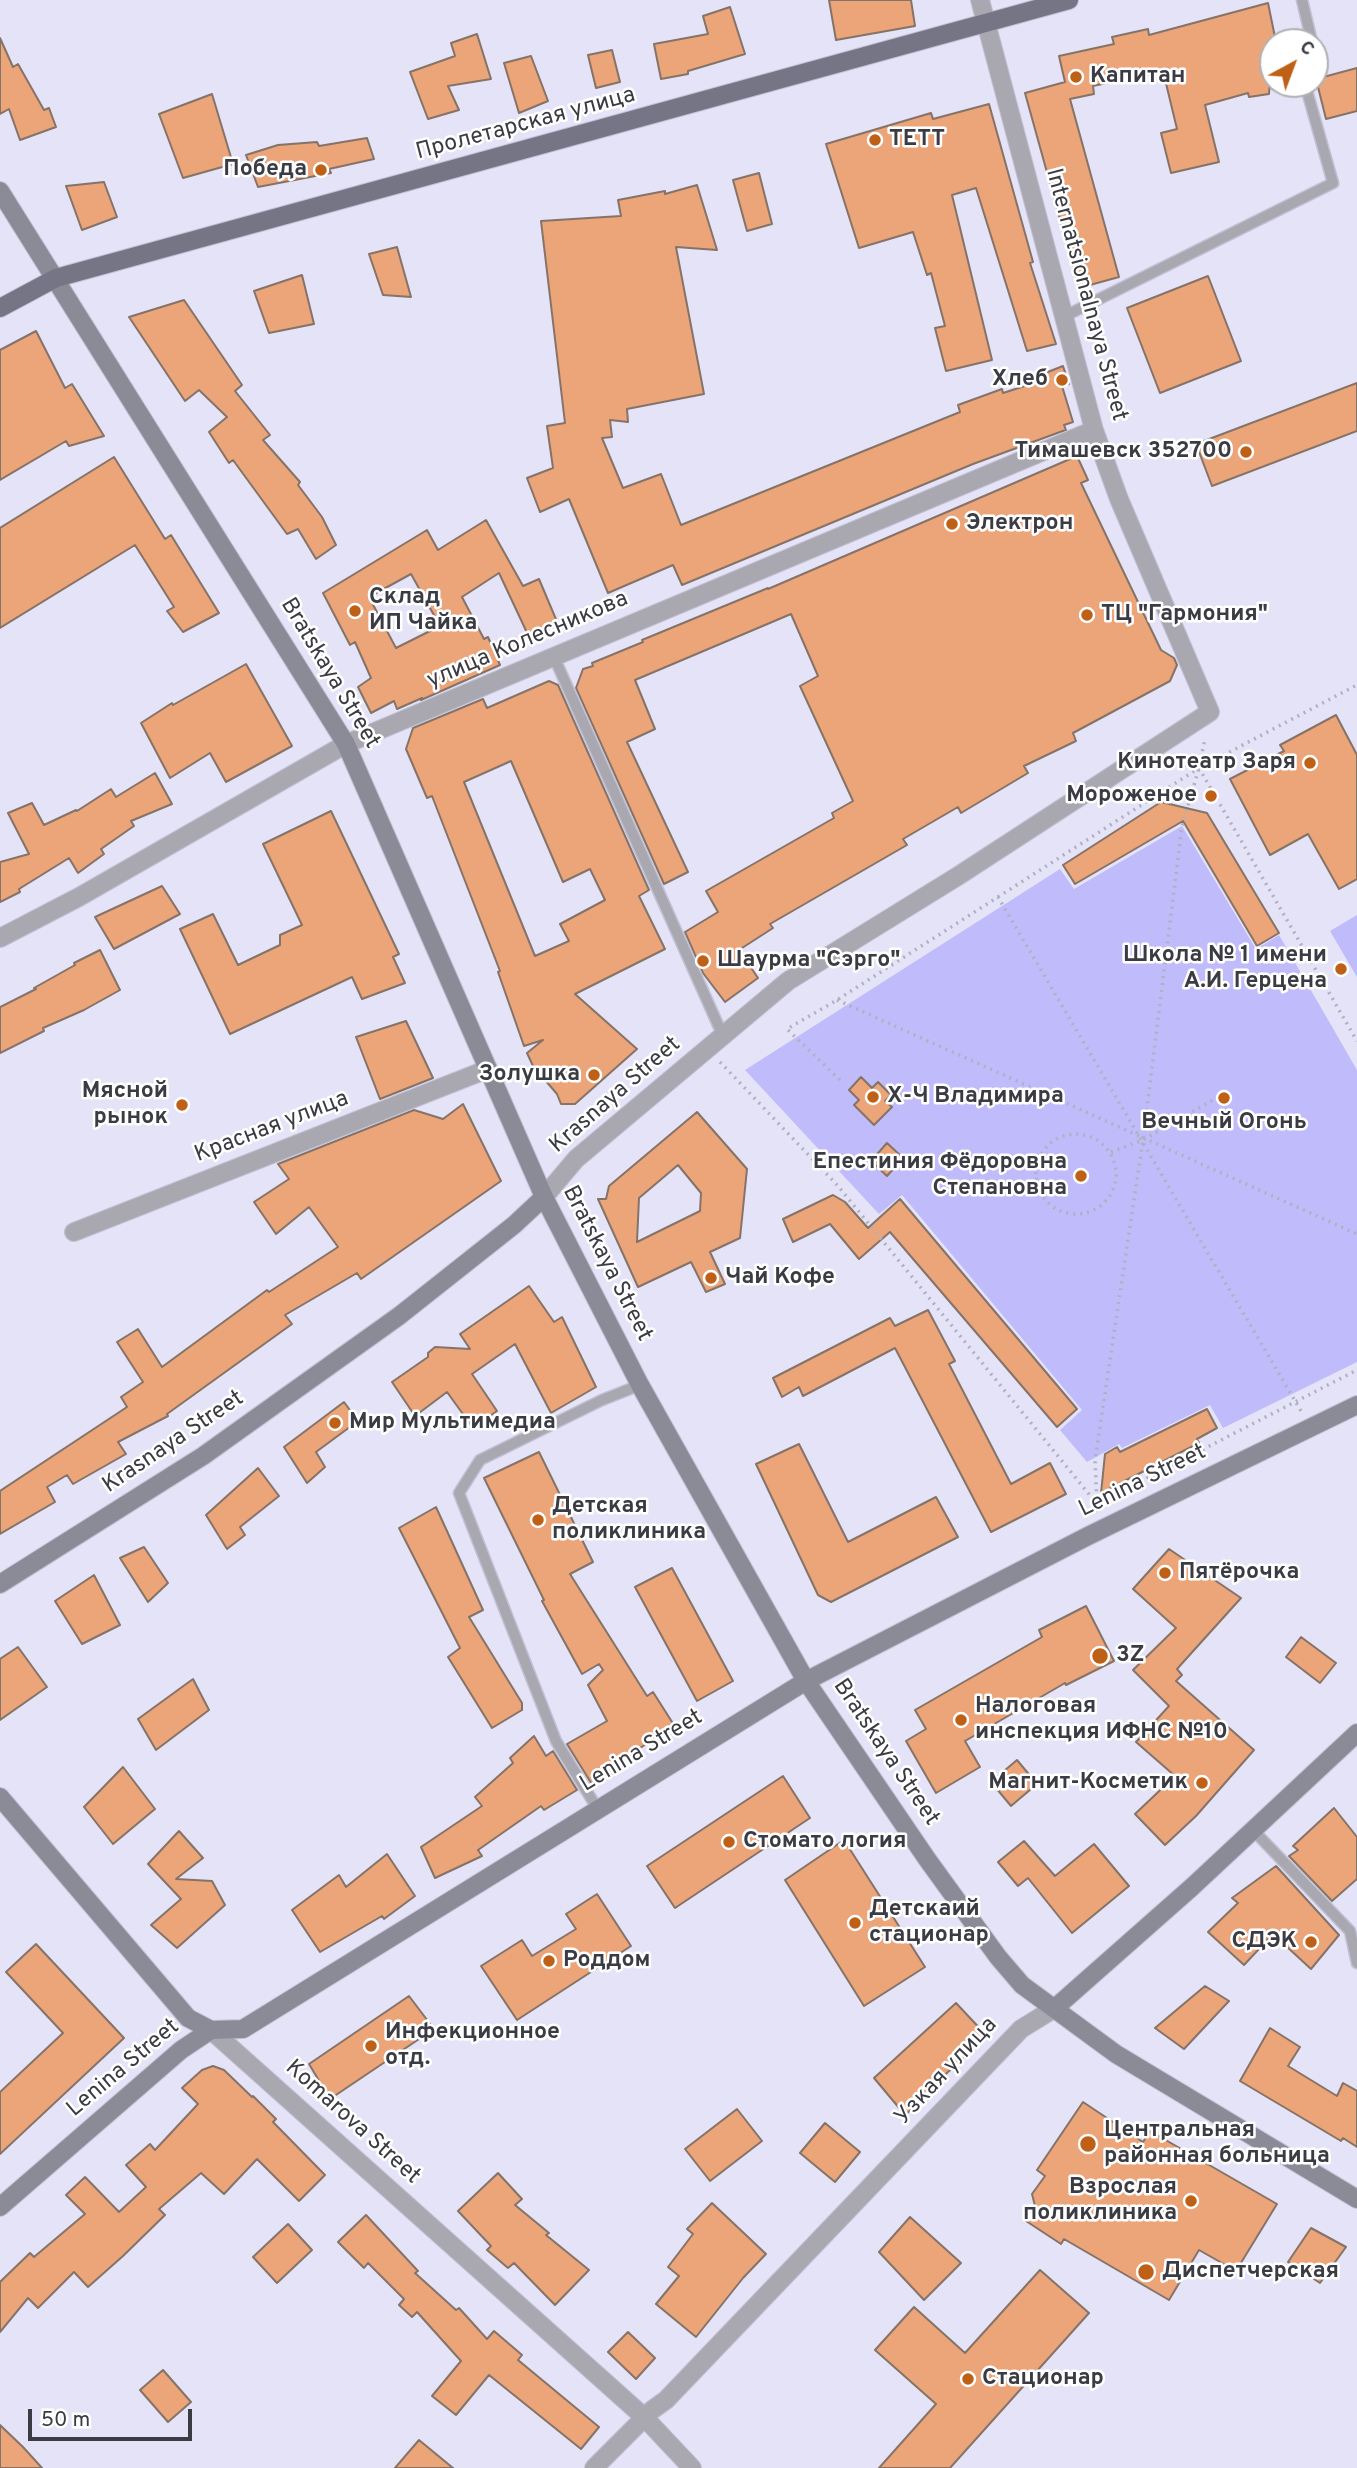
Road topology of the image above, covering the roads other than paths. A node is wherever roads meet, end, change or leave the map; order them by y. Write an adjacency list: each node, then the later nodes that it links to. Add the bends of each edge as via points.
1 (980, 0): 4 (street, Internatsionalnaya Street)
2 (1069, 0): 4 (main road, Пролетарская улица)
3 (1302, 0): 5 (lane)
4 (988, 24): 8 (main road, Пролетарская улица); 10 (street, Internatsionalnaya Street)
5 (1309, 28)
6 (1309, 98): 10 (lane, via 1333,183)
7 (0, 191): 8 (main road, Bratskaya Street)
8 (56, 278): 9 (main road, Пролетарская улица); 14 (main road, Bratskaya Street)
9 (0, 308)
10 (1065, 316): 11 (street, Internatsionalnaya Street)
11 (1094, 430): 12 (street, улица Колесникова); 13 (street, Internatsionalnaya Street)
12 (554, 657): 14 (street, улица Колесникова); 16 (lane)
13 (1210, 712): 16 (street, Krasnaya Street, via 788,981)
14 (346, 744): 15 (street, улица Колесникова); 17 (main road, Bratskaya Street)
15 (0, 938)
16 (723, 1036): 18 (street, Krasnaya Street, via 576,1159)
17 (488, 1069): 18 (main road, Bratskaya Street); 19 (street, Красная улица)
18 (544, 1197): 20 (main road, Bratskaya Street); 22 (main road, Krasnaya Street, via 399,1316 203,1456)
19 (74, 1232)
20 (640, 1385): 23 (main road, Bratskaya Street); 26 (lane, via 480,1460 459,1493 556,1741)
21 (1357, 1405): 23 (main road, Lenina Street)
22 (0, 1584)
23 (806, 1681): 26 (main road, Lenina Street); 29 (main road, Bratskaya Street, via 998,1957 1022,1985)
24 (1357, 1732): 27 (main road, Узкая улица)
25 (0, 1797): 30 (main road, Komarova Street, via 188,2018)
26 (597, 1808): 30 (main road, Lenina Street, via 243,2029)
27 (1253, 1830): 28 (lane, via 1350,1931); 29 (main road, Узкая улица)
28 (1357, 1963)
29 (1055, 2008): 31 (main road, Bratskaya Street, via 1116,2054); 33 (street, Узкая улица, via 1021,2029 666,2400)
30 (211, 2030): 32 (main road, Lenina Street, via 181,2050); 33 (street, Komarova Street)
31 (1357, 2199)
32 (0, 2207)
33 (644, 2417): 34 (street, Узкая улица); 35 (street, Komarova Street)
34 (594, 2468)
35 (692, 2468)

